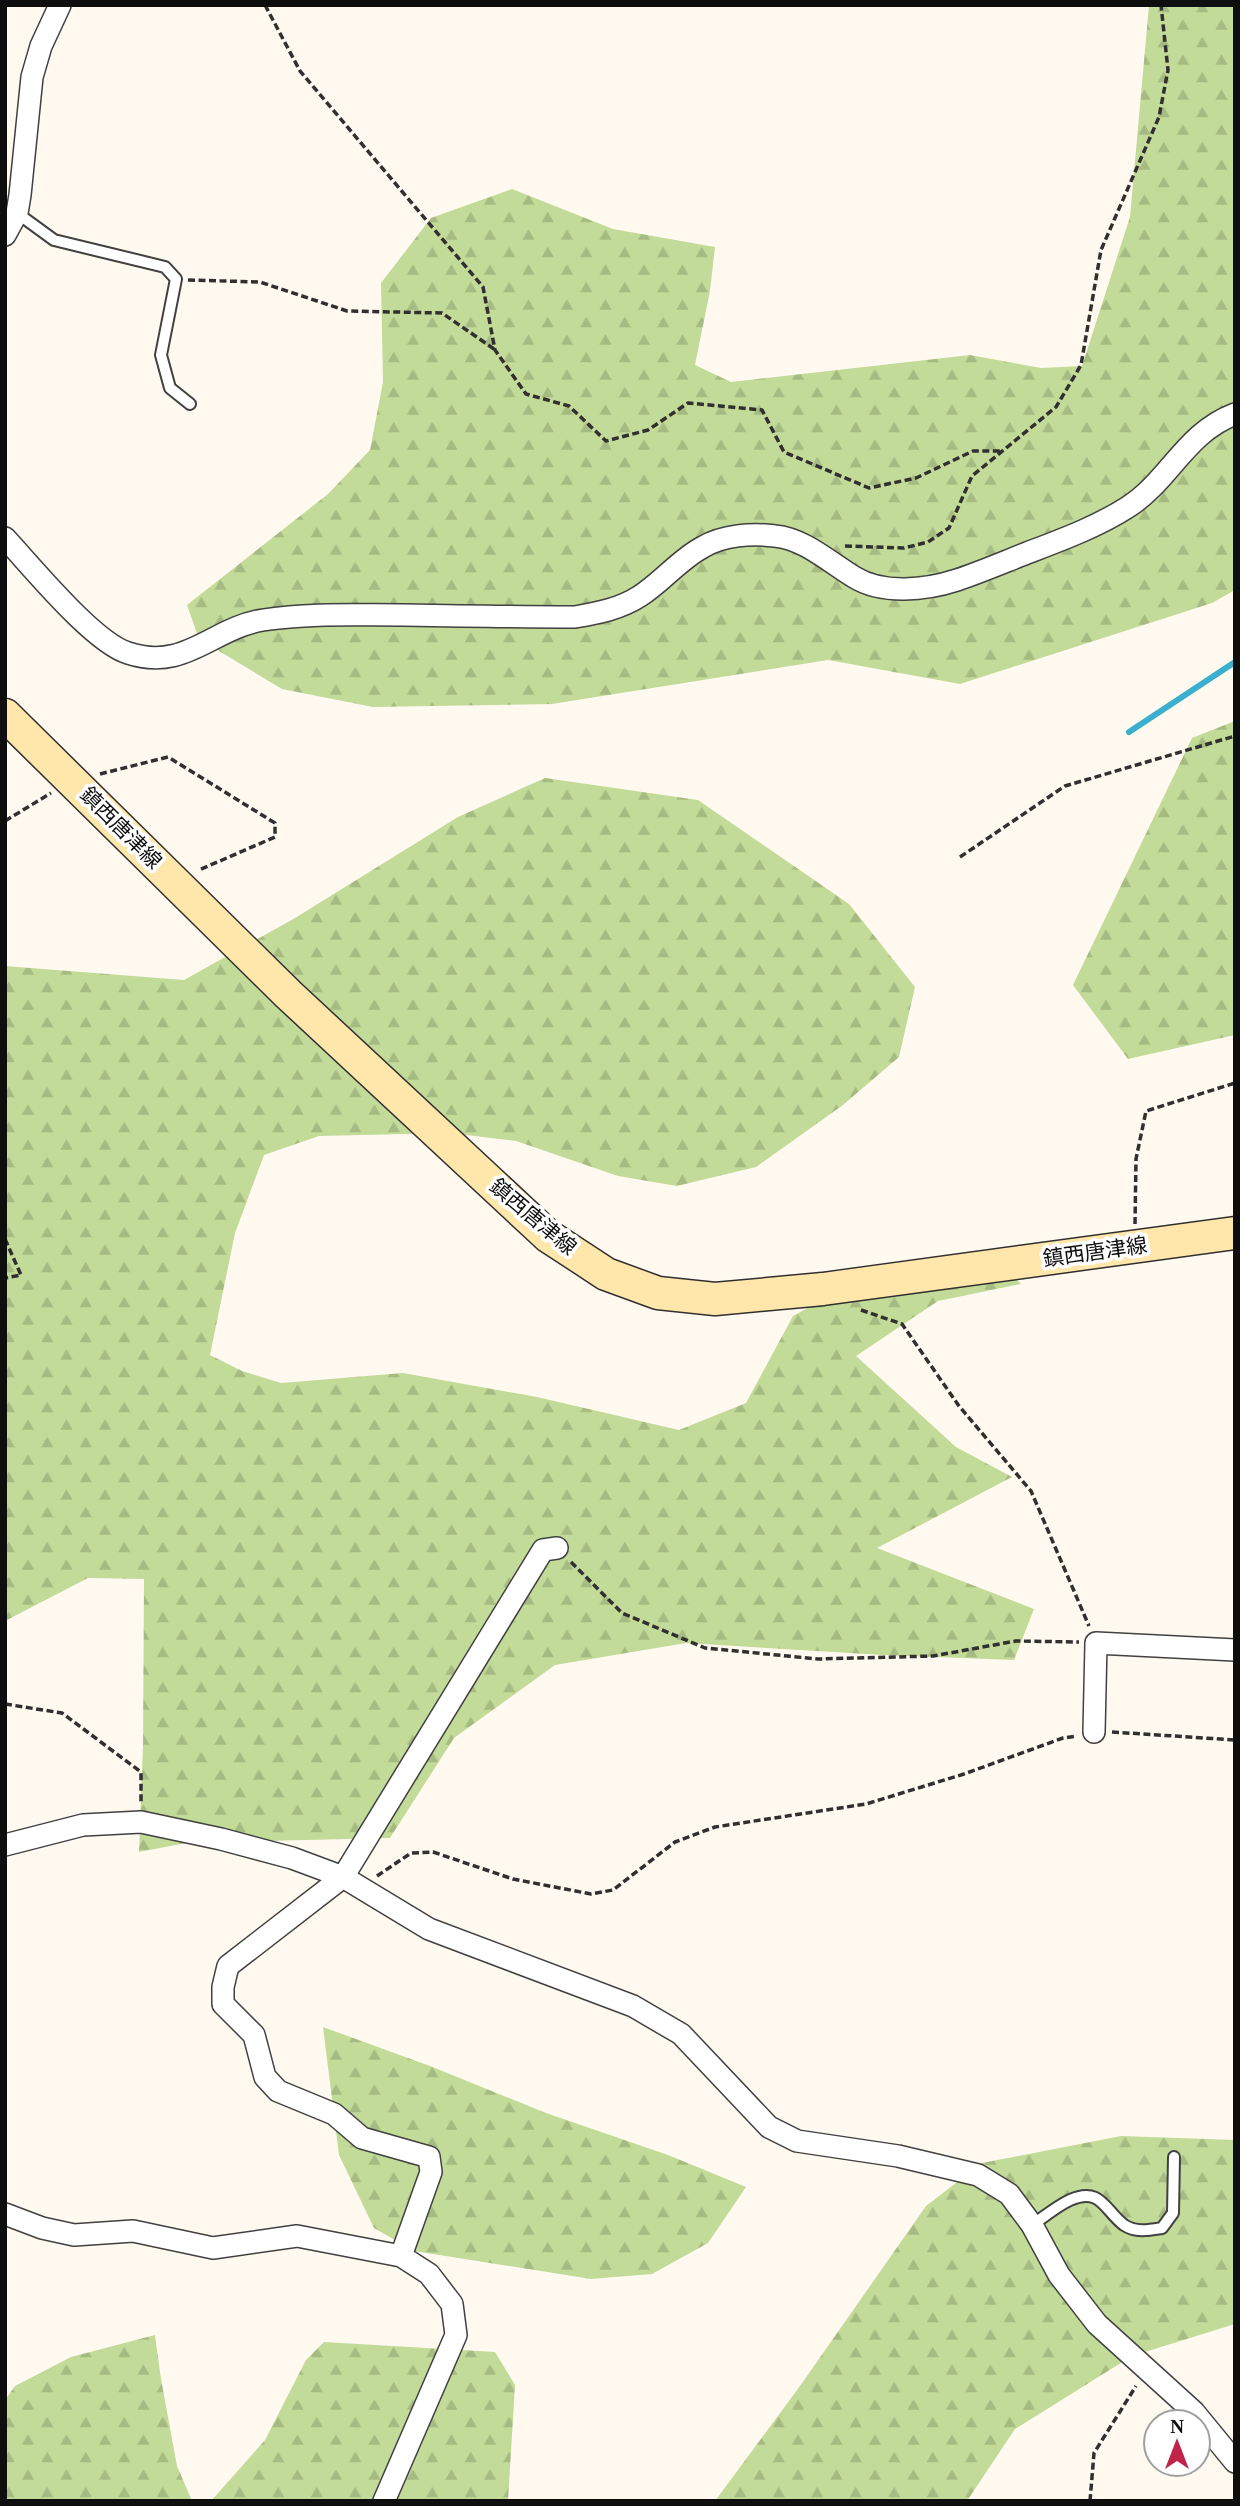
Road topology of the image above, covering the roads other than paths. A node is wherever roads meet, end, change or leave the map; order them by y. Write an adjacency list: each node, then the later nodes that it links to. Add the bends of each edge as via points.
1 (60, 5): 2 (street, via 32,77)
2 (16, 213): 3 (street); 4 (lane, via 54,240 165,267 176,279 161,355 170,388)
3 (5, 235)
4 (190, 404)
5 (1235, 414): 6 (street, via 1194,439 1129,506 1077,533 956,580 914,589 889,589 857,580 804,544 786,538 735,536 702,547 639,597 610,611 575,617 310,614 259,620 178,657 153,659 126,653 101,639)
6 (5, 538)
7 (5, 715): 8 (main road, 鎮西唐津線, via 288,995 548,1236 606,1274 658,1293 715,1298 823,1289)
8 (1235, 1233)
9 (557, 1548): 13 (street, via 543,1549)
10 (1235, 1650): 11 (street, via 1096,1643)
11 (1094, 1732)
12 (5, 1845): 13 (street, via 83,1825 141,1822 292,1858)
13 (352, 1882): 16 (street, via 429,1929 633,2006 681,2034 768,2127 797,2141 898,2156 978,2175 1009,2194); 17 (street, via 228,1966 223,2004 254,2035 265,2077 278,2091 334,2114 362,2138 429,2157 431,2172)
14 (1174, 2157): 16 (lane, via 1173,2213 1162,2228 1141,2231 1125,2226 1103,2201 1087,2196 1069,2200)
15 (5, 2214): 17 (street, via 74,2235 134,2231 213,2248 297,2236)
16 (1032, 2225): 18 (street, via 1059,2276 1097,2324 1194,2412)
17 (401, 2256): 19 (street, via 429,2274 452,2304 456,2335)
18 (1235, 2462)
19 (384, 2501)

